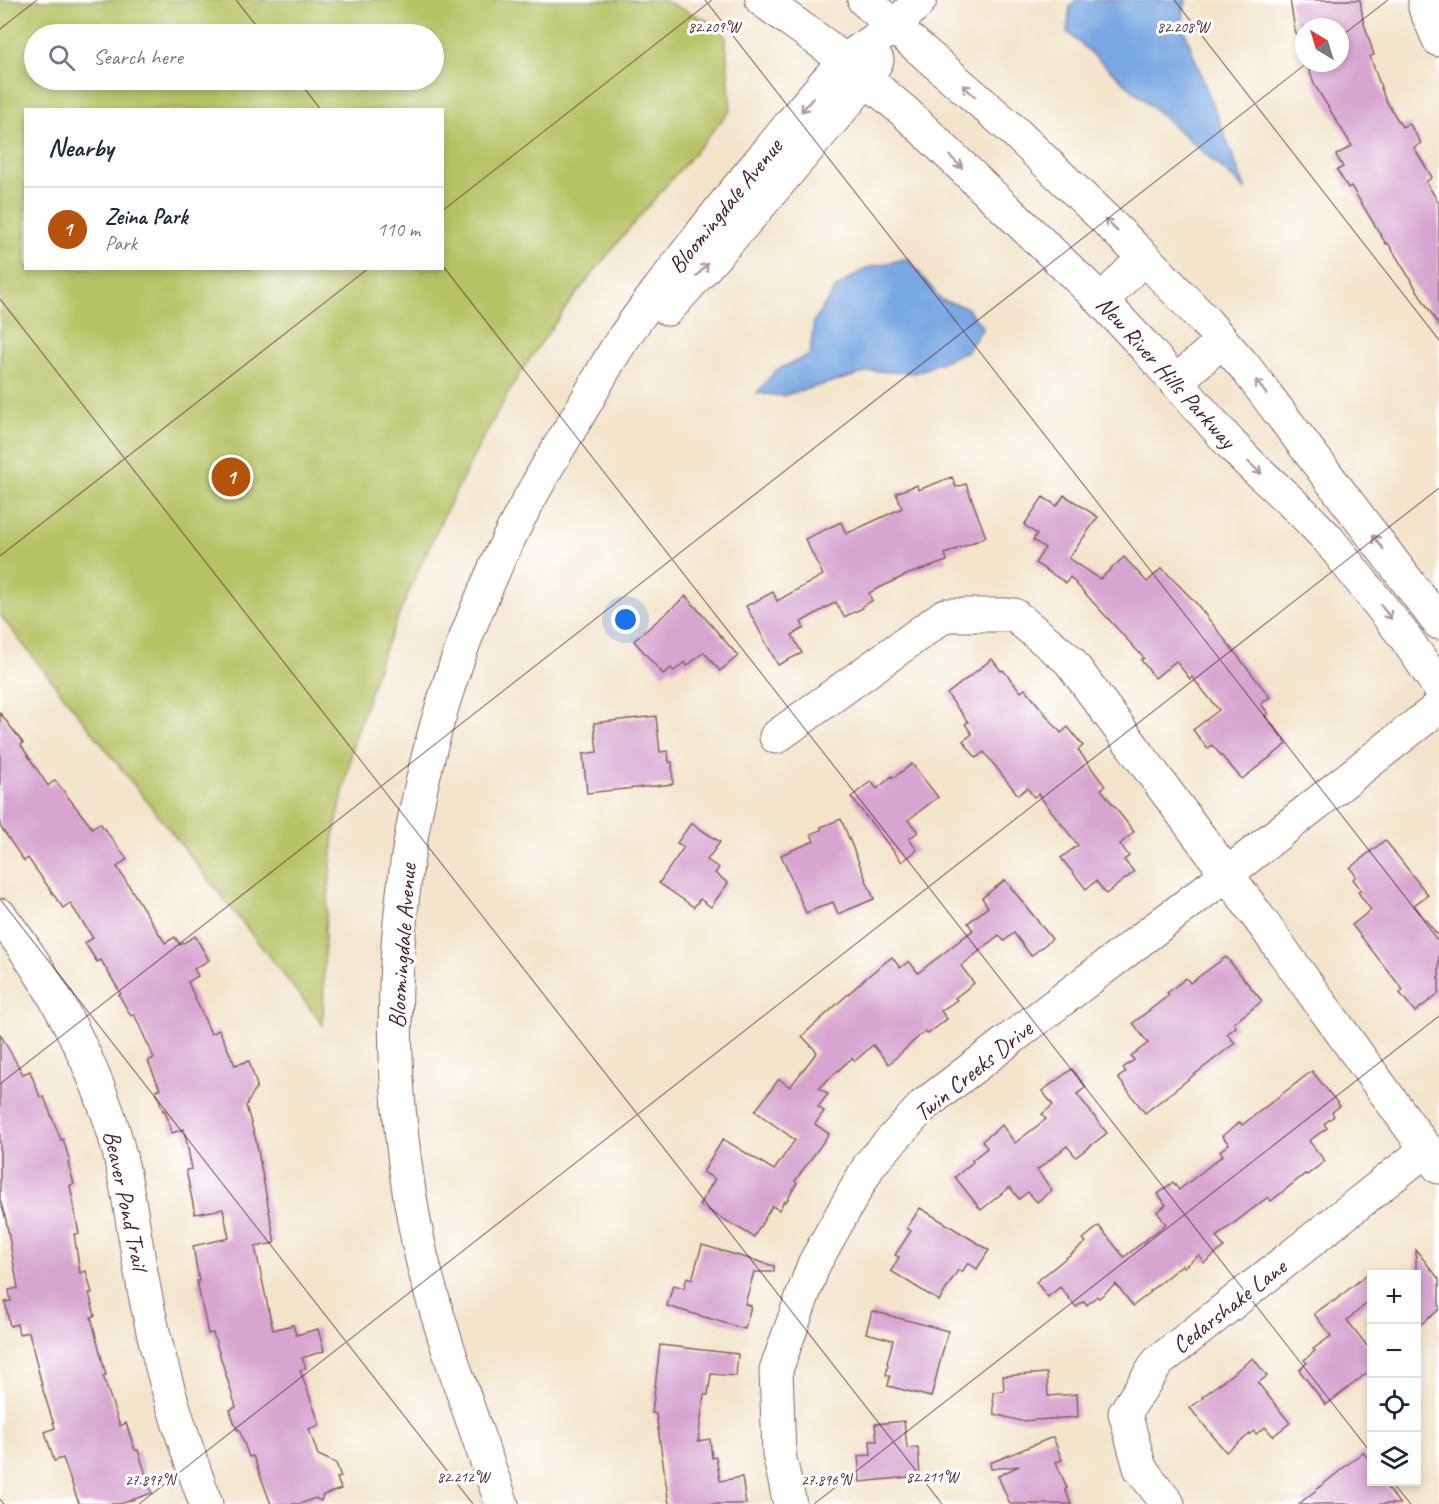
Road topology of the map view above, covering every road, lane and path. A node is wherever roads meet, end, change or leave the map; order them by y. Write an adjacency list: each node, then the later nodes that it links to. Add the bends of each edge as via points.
1 (762, 0): 7 (street, New River Hills Parkway)
2 (864, 0): 5 (street)
3 (920, 0): 5 (street, Bloomingdale Avenue)
4 (1425, 0): 6 (street)
5 (895, 26): 7 (street, Bloomingdale Avenue); 8 (street, one-way to 5, via 1015,132)
6 (1439, 40)
7 (856, 70): 9 (street, New River Hills Parkway, one-way to 9); 20 (street, Bloomingdale Avenue, via 754,212 582,410 540,479 483,594 453,674 428,758 410,844 399,932 395,1009 402,1138 425,1269)
8 (1144, 257): 9 (street); 10 (street)
9 (1102, 301): 11 (street, New River Hills Parkway)
10 (1222, 341): 11 (street); 12 (street, one-way to 10)
11 (1176, 382): 13 (street, New River Hills Parkway, one-way to 13, via 1249,463 1328,539)
12 (1439, 623)
13 (1439, 687)
14 (1439, 707): 16 (street, Twin Creeks Drive)
15 (776, 737): 16 (street, via 945,615 1014,615 1069,660)
16 (1227, 874): 18 (street); 21 (street, Twin Creeks Drive, via 924,1105 870,1164 814,1264 776,1370 779,1454)
17 (0, 915): 19 (street, Beaver Pond Trail, via 50,988 108,1113 163,1373)
18 (1433, 1158): 22 (street, Cedarshake Lane, via 1158,1362 1125,1413 1140,1468)
19 (206, 1504)
20 (502, 1504)
21 (790, 1504)
22 (1168, 1504)

